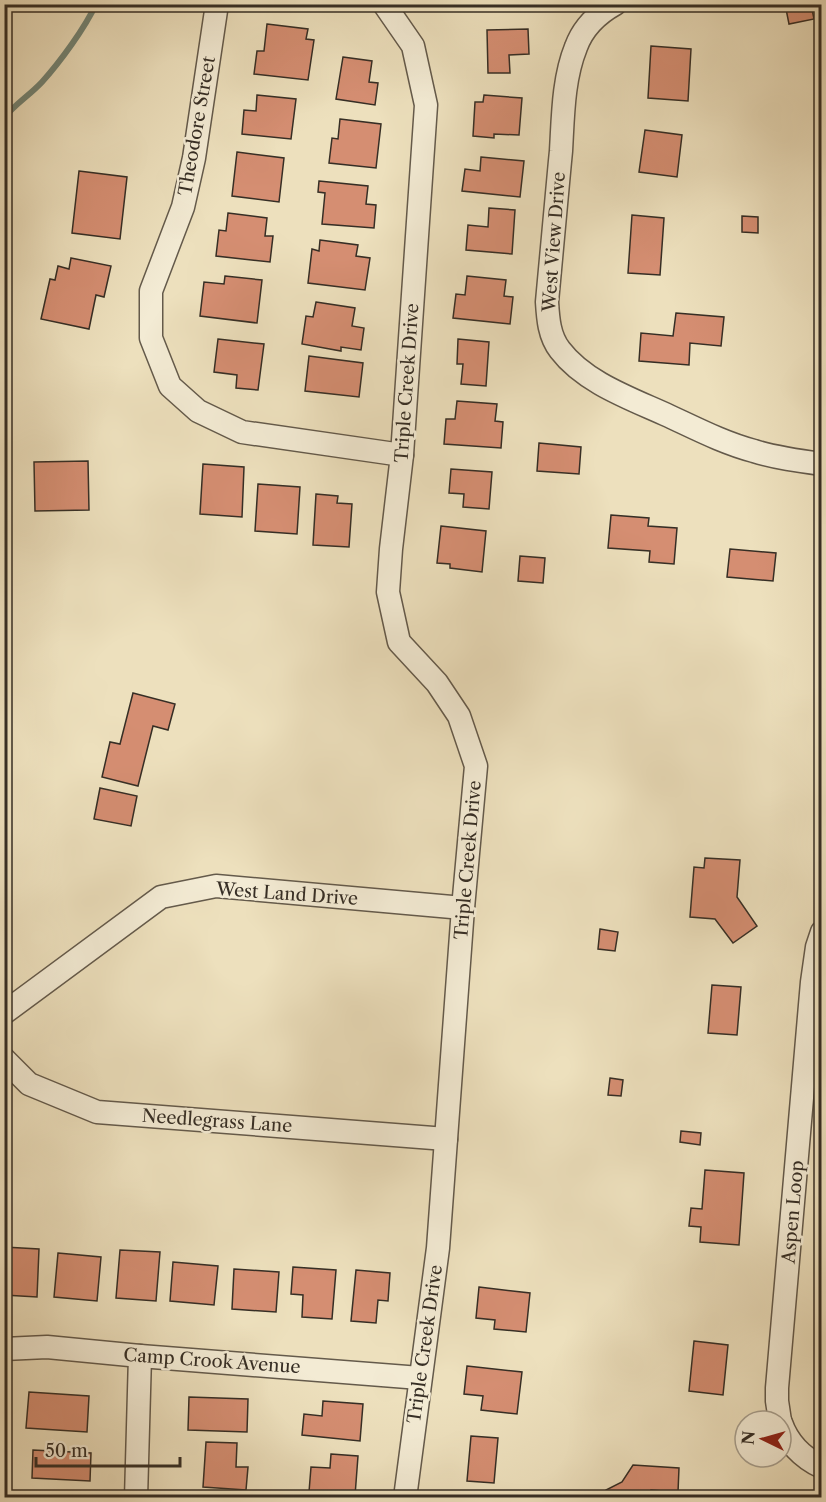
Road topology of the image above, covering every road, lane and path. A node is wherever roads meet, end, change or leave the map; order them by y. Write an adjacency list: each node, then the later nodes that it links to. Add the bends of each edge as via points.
1 (217, 4): 4 (street, Theodore Street, via 183,207 151,291 150,338 170,386 198,411 242,432)
2 (384, 4): 4 (street, Triple Creek Drive, via 413,46 426,105)
3 (615, 4): 5 (street, West View Drive, via 586,28 571,60 547,302 551,333 558,348 598,382 724,442)
4 (402, 456): 6 (street, Triple Creek Drive, via 388,592 399,642 437,683 459,716 476,766)
5 (822, 464)
6 (463, 908): 8 (street, West Land Drive, via 216,886 161,897); 10 (street, Triple Creek Drive)
7 (822, 932): 14 (street, Aspen Loop, via 812,982 777,1388)
8 (4, 1013)
9 (4, 1059): 10 (street, Needlegrass Lane, via 29,1084 97,1112)
10 (446, 1139): 13 (street, Triple Creek Drive, via 438,1248)
11 (4, 1349): 12 (street, Camp Crook Avenue, via 47,1347)
12 (140, 1356): 13 (street, Camp Crook Avenue); 17 (street)
13 (420, 1378): 18 (street, Triple Creek Drive)
14 (779, 1409)
15 (793, 1444): 16 (street, Aspen Loop)
16 (822, 1467)
17 (136, 1497)
18 (405, 1497)

